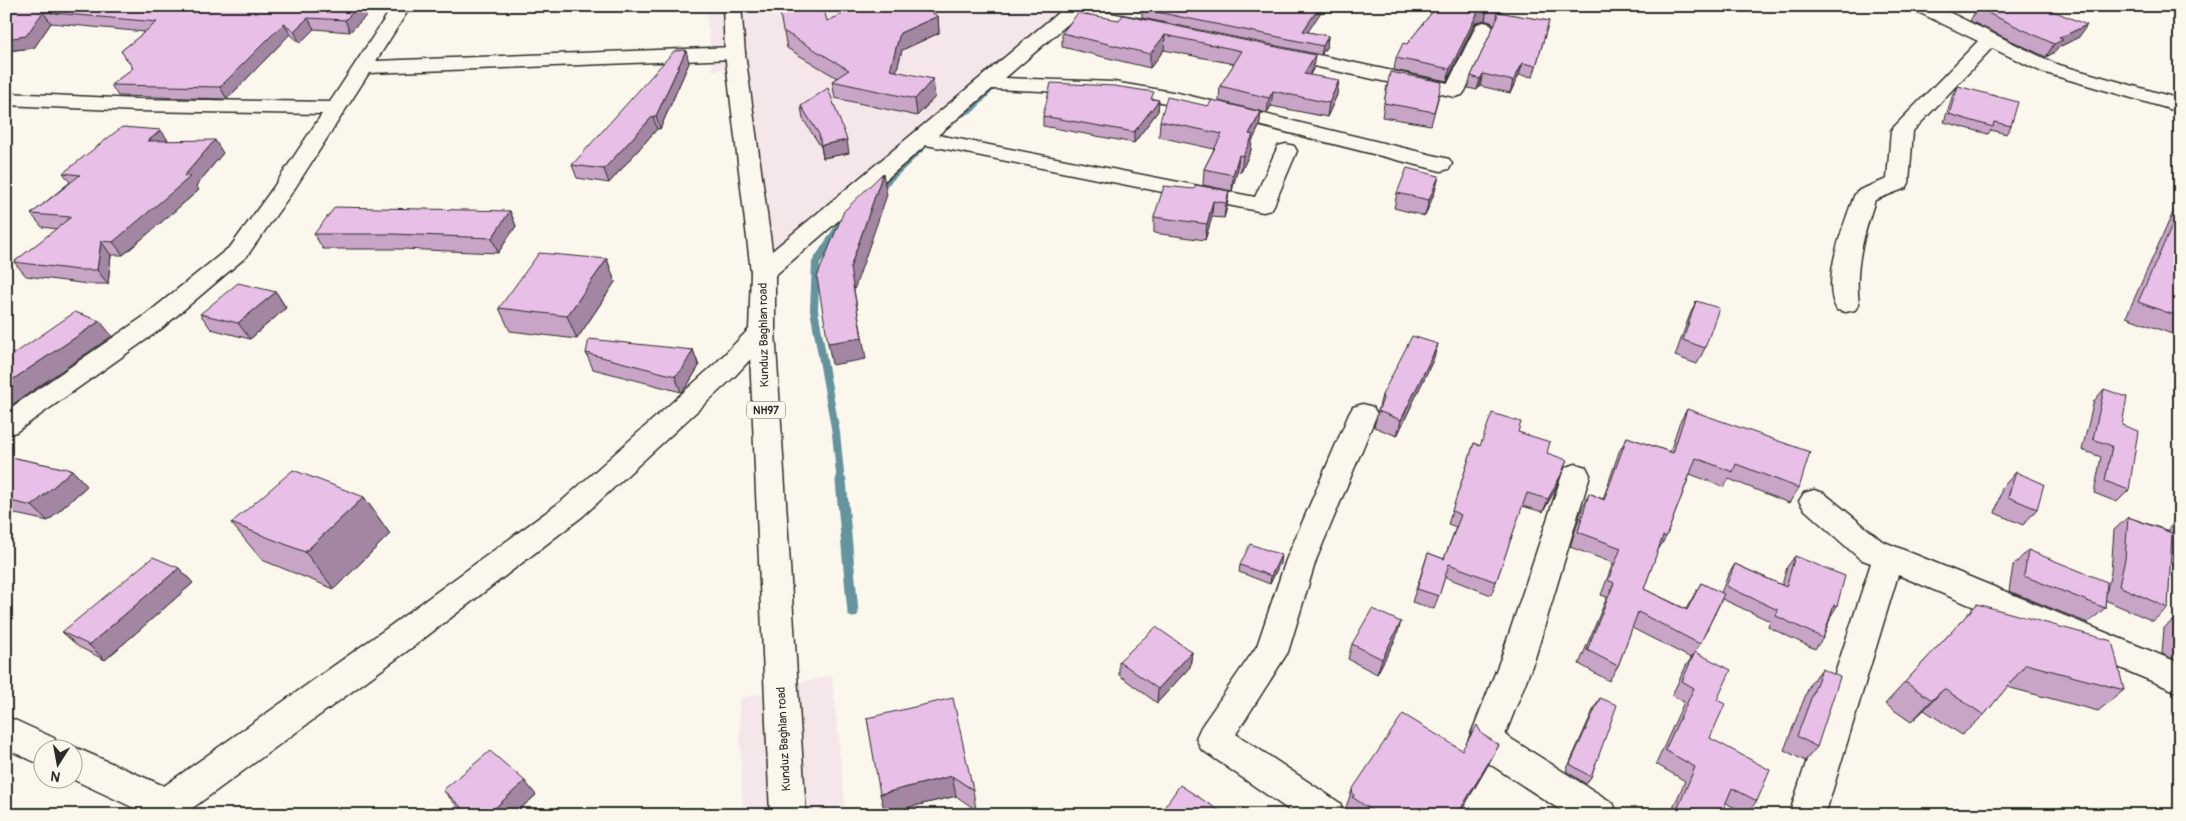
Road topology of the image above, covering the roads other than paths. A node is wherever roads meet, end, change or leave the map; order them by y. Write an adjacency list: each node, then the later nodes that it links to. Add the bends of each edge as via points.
1 (402, 6): 10 (main road)
2 (732, 6): 9 (main road, Kunduz Baghlan road / NH97)
3 (1921, 6): 7 (main road)
4 (1077, 9): 6 (main road); 11 (main road)
5 (1484, 28): 8 (main road, via 1455,91)
6 (1177, 31)
7 (1990, 39): 13 (main road, via 2049,68); 19 (main road, via 1902,130 1898,183 1865,196 1854,231 1843,291)
8 (1262, 49)
9 (735, 53): 10 (main road); 18 (main road, Kunduz Baghlan road / NH97)
10 (362, 67): 14 (main road)
11 (990, 82): 15 (main road); 17 (main road, via 1114,88 1178,99)
12 (6, 99): 14 (main road)
13 (2180, 106)
14 (335, 108): 22 (main road, via 282,191 238,251 152,323)
15 (922, 138): 16 (main road, via 1263,205); 18 (main road)
16 (1286, 151)
17 (1442, 164)
18 (763, 272): 20 (main road, Kunduz Baghlan road / NH97)
19 (1846, 304)
20 (762, 331): 29 (main road, via 725,370 573,508 167,805); 30 (main road, Kunduz Baghlan road / NH97)
21 (1363, 414): 31 (main road, via 1301,560 1272,652 1213,738)
22 (6, 425)
23 (1576, 475): 32 (main road, via 1518,658 1485,742)
24 (1814, 501): 25 (main road, via 1871,550)
25 (1888, 557): 26 (main road); 33 (main road)
26 (2180, 678)
27 (6, 732): 28 (main road)
28 (32, 744)
29 (82, 767)
30 (788, 815)
31 (1327, 815)
32 (1600, 815)
33 (1807, 815)

